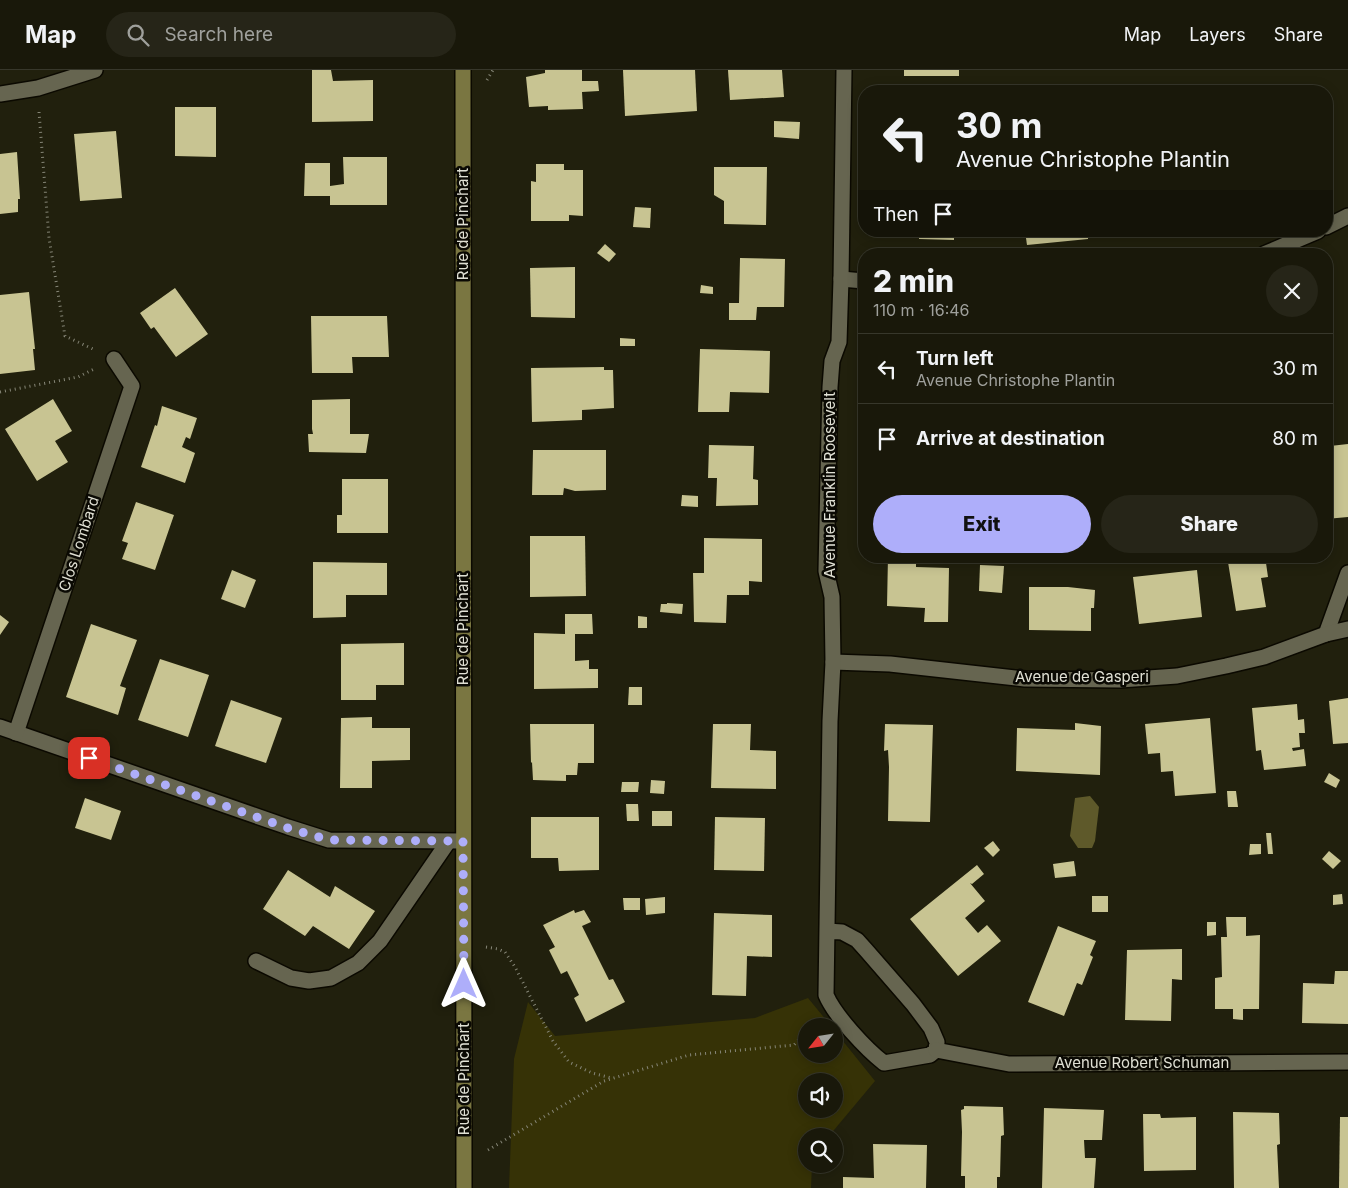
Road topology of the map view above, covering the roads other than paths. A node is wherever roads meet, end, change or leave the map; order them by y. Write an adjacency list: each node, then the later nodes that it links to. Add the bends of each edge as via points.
1 (95, 70): 4 (street, via 38,88)
2 (463, 70): 18 (main road, Rue de Pinchart)
3 (844, 70): 9 (street, Avenue Franklin Roosevelt)
4 (0, 94)
5 (1348, 216): 6 (street)
6 (1333, 224)
7 (1304, 237): 8 (street)
8 (1278, 248)
9 (842, 279): 10 (street); 15 (street, Avenue Franklin Roosevelt, via 839,342 832,361 830,387 826,571 832,596)
10 (858, 280)
11 (114, 359): 17 (street, Clos Lombard, via 132,386)
12 (1348, 573): 14 (street)
13 (1348, 629): 14 (street, Avenue de Gasperi)
14 (1326, 634): 15 (street, Avenue de Gasperi, via 1264,657 1226,666 1177,676 1120,680 1025,678 890,664)
15 (833, 662): 20 (street, Avenue Franklin Roosevelt)
16 (0, 727): 17 (street)
17 (16, 734): 19 (street, via 329,840)
18 (463, 841): 19 (street); 24 (main road, Rue de Pinchart)
19 (448, 842): 21 (street, via 380,941 358,963 331,978 309,981 291,978)
20 (827, 931): 22 (street, via 842,932 866,950 931,1028 937,1042); 22 (street, Avenue Franklin Roosevelt, via 826,995 873,1055 884,1063 930,1056)
21 (256, 961)
22 (936, 1050): 23 (street, Avenue Robert Schuman, via 1009,1064)
23 (1348, 1062)
24 (464, 1188)

